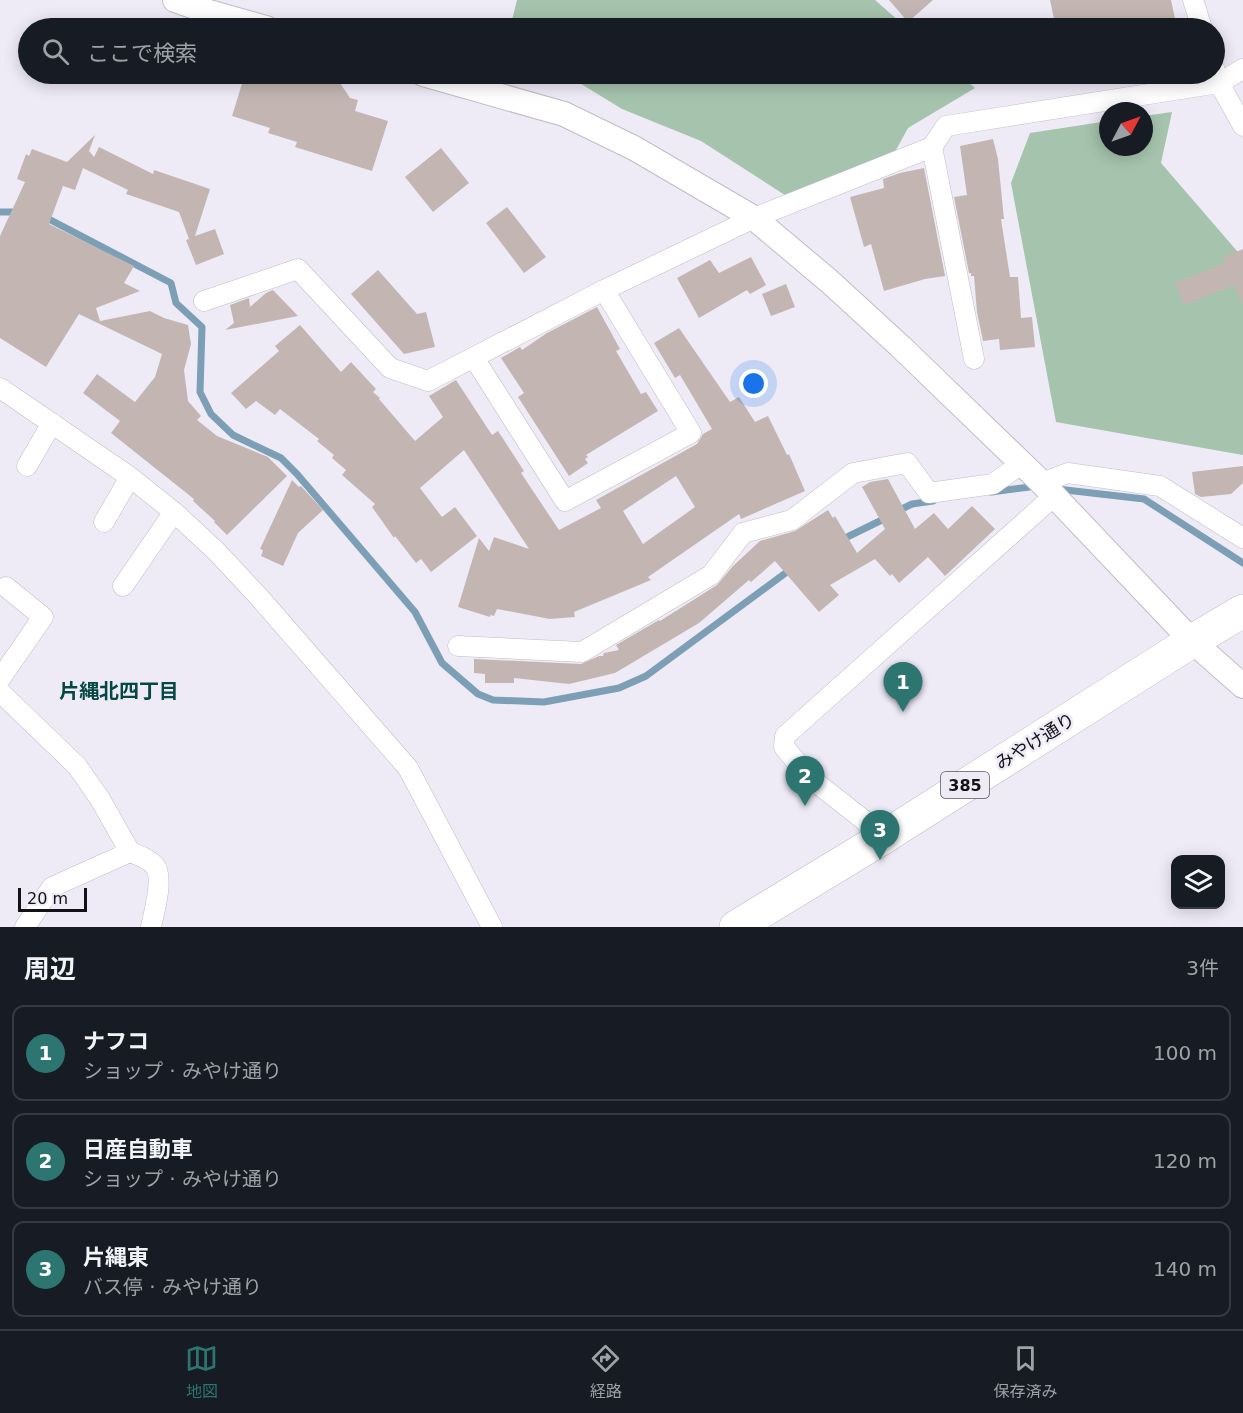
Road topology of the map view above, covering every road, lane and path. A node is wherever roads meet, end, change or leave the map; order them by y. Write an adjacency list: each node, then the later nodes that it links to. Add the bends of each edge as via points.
1 (175, 0): 3 (street)
2 (1193, 0): 4 (street)
3 (230, 18)
4 (1199, 18)
5 (1243, 69): 6 (street)
6 (1225, 74)
7 (458, 84): 12 (street, via 564,114 634,148)
8 (1174, 84): 11 (street, via 946,126)
9 (1221, 84): 10 (street)
10 (1243, 126)
11 (932, 147): 12 (street); 16 (street)
12 (754, 218): 13 (street); 19 (street, via 901,347)
13 (604, 290): 15 (street); 15 (street, via 691,433 565,501)
14 (204, 302): 15 (street, via 298,268 390,368 428,381)
15 (474, 357)
16 (974, 359)
17 (0, 388): 18 (street)
18 (52, 423): 20 (street); 21 (street)
19 (1021, 464): 22 (street); 30 (street, via 993,484 929,493 907,463 854,473 792,520 743,533 711,575 582,652)
20 (27, 466)
21 (130, 477): 23 (street); 24 (street)
22 (1048, 490): 25 (street, via 1068,473 1160,486); 29 (street); 34 (street, via 785,736 784,747 809,777 856,813)
23 (174, 512): 26 (street); 38 (street, via 259,597 408,768)
24 (104, 522)
25 (1243, 538)
26 (123, 586)
27 (6, 587): 31 (street, via 43,617)
28 (1243, 611): 29 (highway, みやけ通り / 385)
29 (1192, 641): 32 (street); 34 (highway, みやけ通り / 385)
30 (458, 646)
31 (0, 678)
32 (1243, 686)
33 (0, 692): 35 (street, via 77,766)
34 (880, 839): 39 (highway, みやけ通り / 385)
35 (130, 852): 36 (street, via 52,887); 37 (street, via 155,866 159,879)
36 (25, 927)
37 (151, 927)
38 (492, 927)
39 (736, 927)

